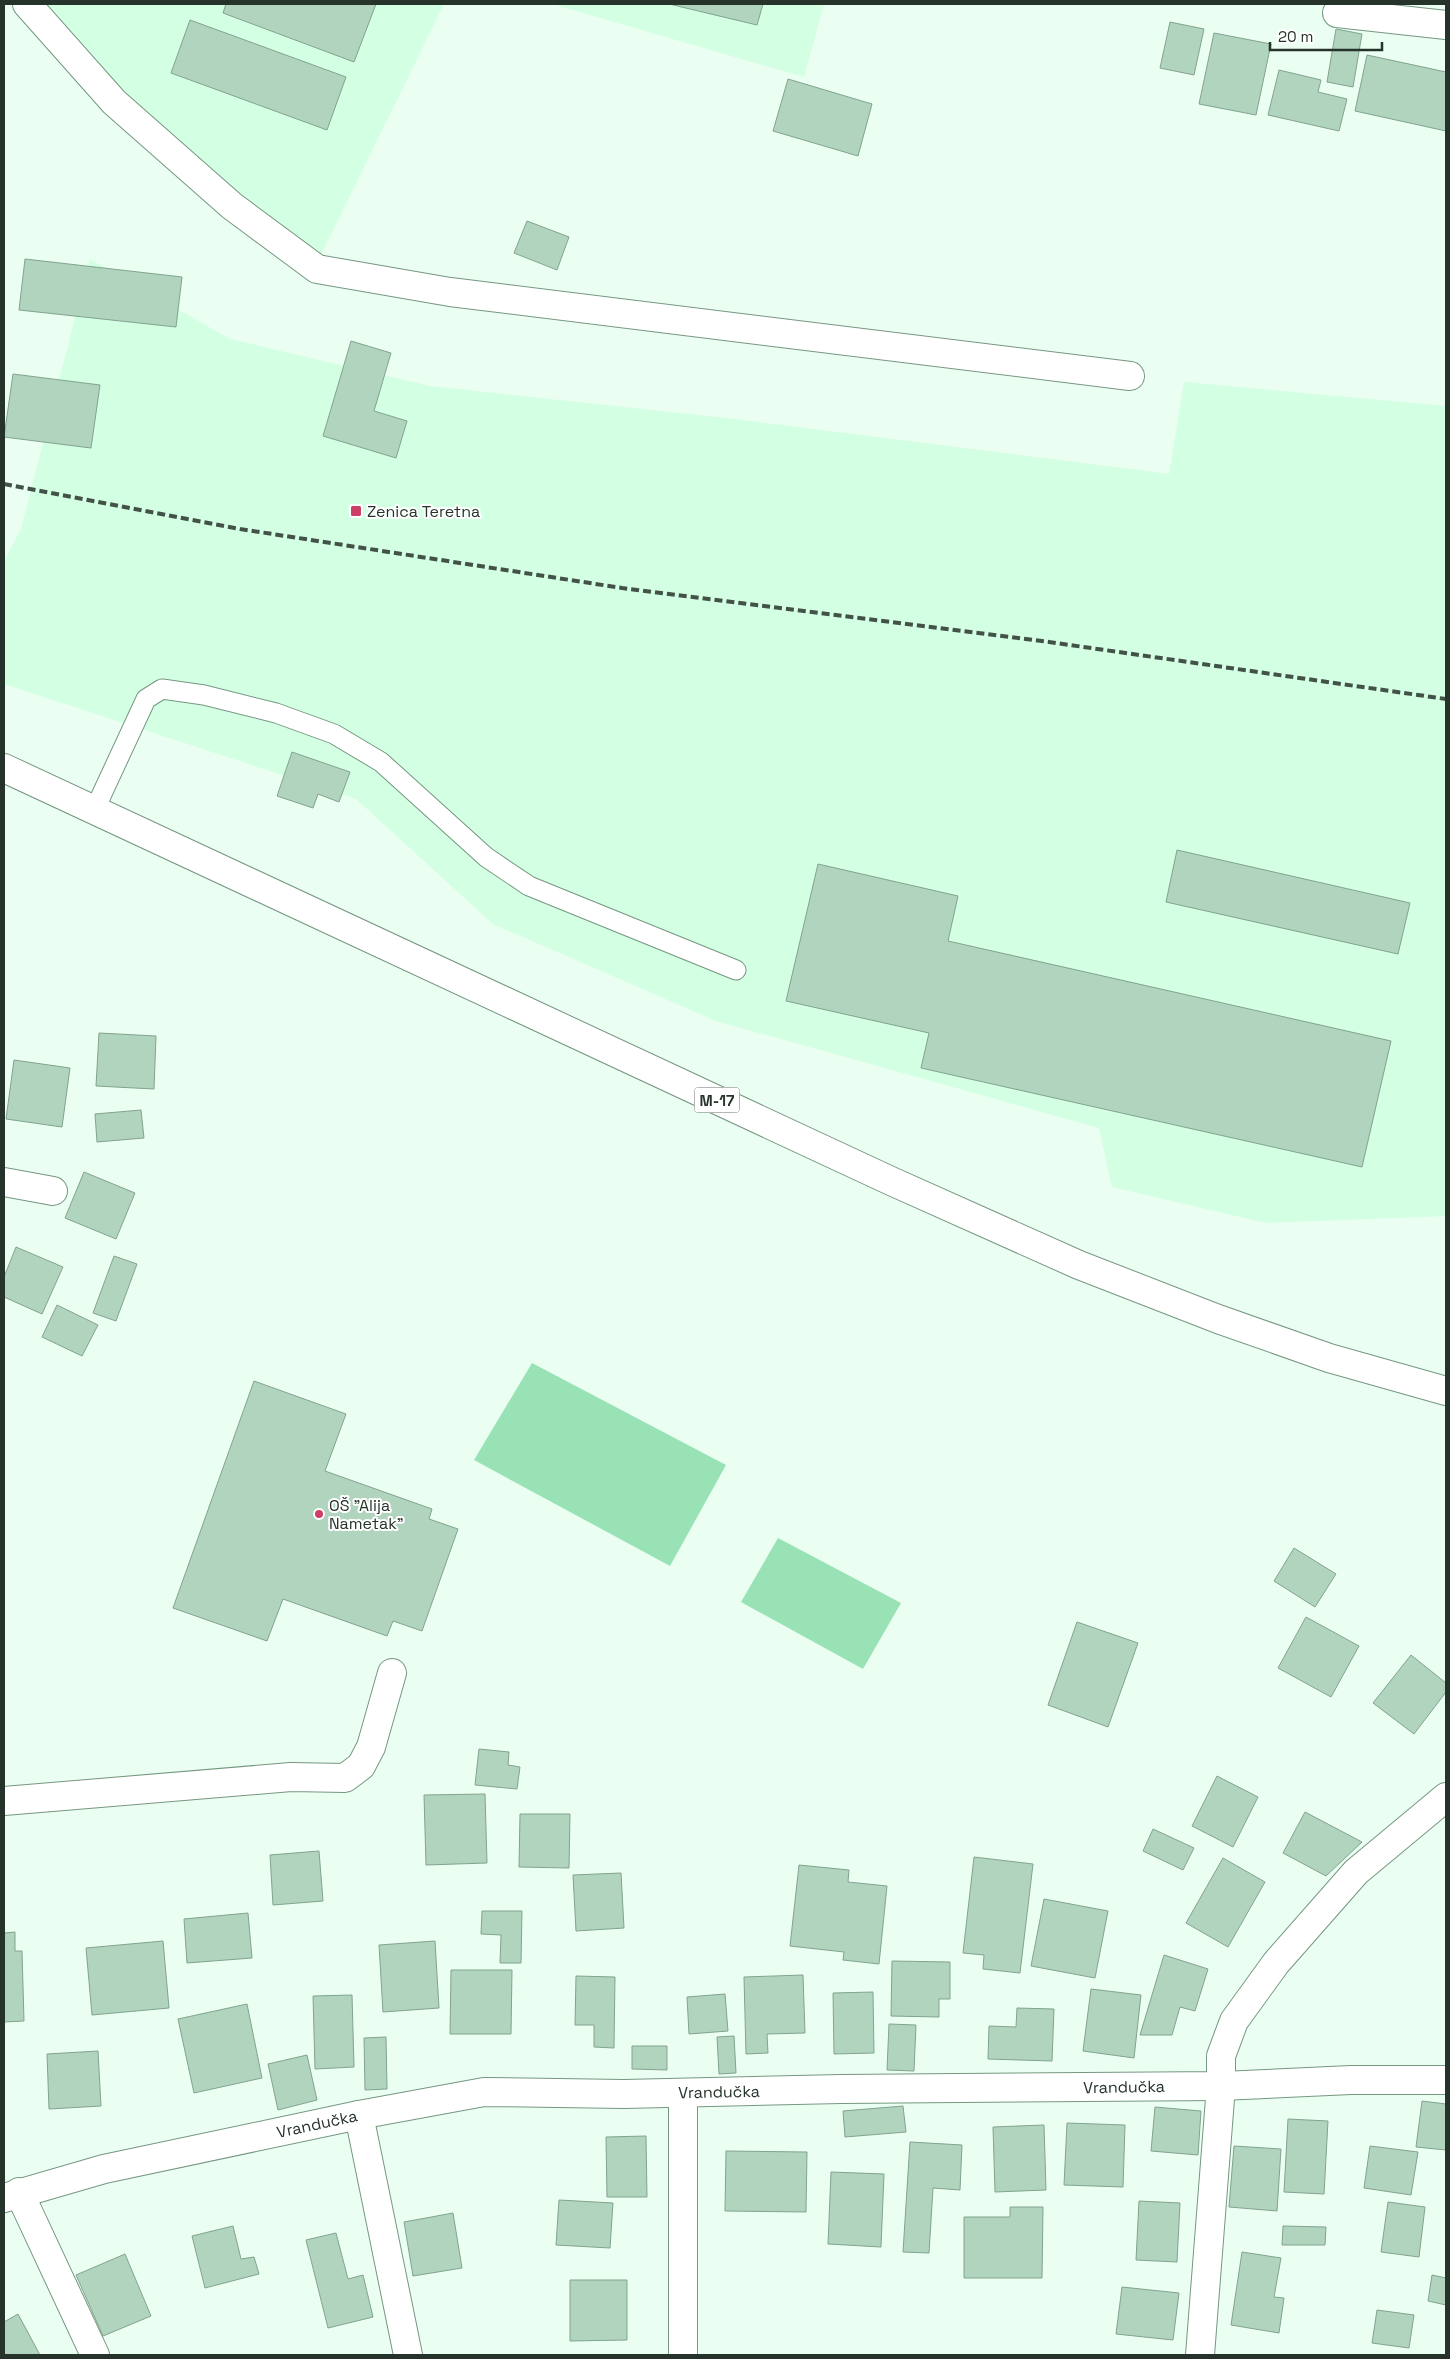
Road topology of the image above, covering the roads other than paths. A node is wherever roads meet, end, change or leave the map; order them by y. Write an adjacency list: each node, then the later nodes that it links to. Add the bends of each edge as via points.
1 (27, 4): 4 (street, via 114,102 232,206 317,269 450,292)
2 (1337, 13): 3 (street)
3 (1446, 25)
4 (1130, 376)
5 (4, 768): 6 (street, M-17)
6 (94, 811): 7 (lane, via 146,698 162,689 222,699 276,713 334,734 381,762 486,857 529,886); 10 (street, M-17, via 1079,1265 1329,1358)
7 (736, 970)
8 (4, 1182): 9 (street)
9 (53, 1191)
10 (1446, 1391)
11 (392, 1673): 13 (street, via 371,1747 361,1766 345,1778 291,1777)
12 (1446, 1797): 15 (street, via 1356,1872 1276,1963 1234,2021 1221,2056)
13 (4, 1800)
14 (1446, 2080): 15 (street, Vrandučka, via 1351,2080)
15 (1221, 2086): 16 (street, Vrandučka); 22 (street)
16 (683, 2093): 17 (street, Vrandučka, via 484,2092); 21 (street)
17 (359, 2114): 18 (street, Vrandučka, via 104,2169); 20 (street)
18 (11, 2195): 19 (street)
19 (95, 2355)
20 (408, 2355)
21 (683, 2355)
22 (1200, 2355)

